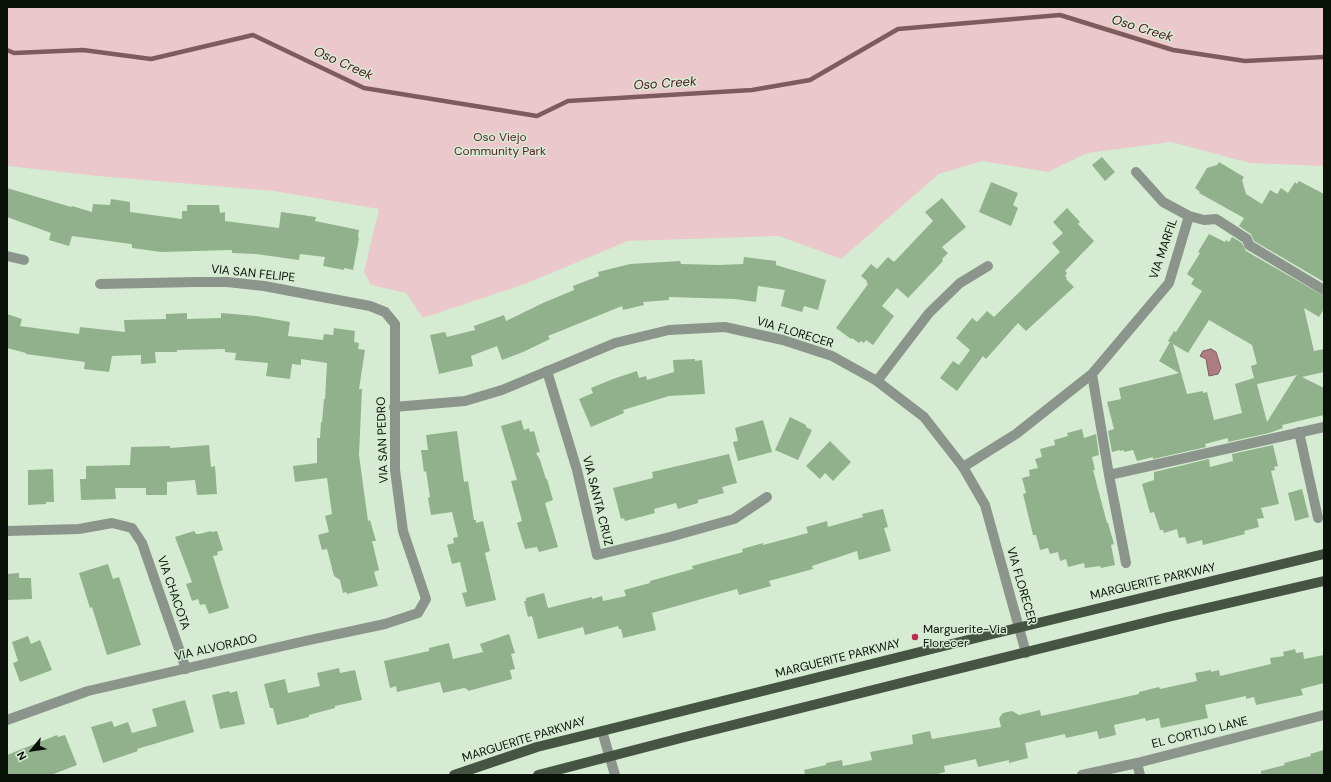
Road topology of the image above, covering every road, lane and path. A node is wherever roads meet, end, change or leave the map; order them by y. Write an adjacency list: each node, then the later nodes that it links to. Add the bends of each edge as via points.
1 (1136, 172): 2 (street, via 1163,202)
2 (1189, 216): 7 (street, VIA MARFIL, via 1204,220 1216,219 1247,239 1249,245); 10 (street, VIA MARFIL, via 1169,283)
3 (7, 256): 4 (street)
4 (24, 260)
5 (988, 266): 11 (street, via 960,283 929,314)
6 (100, 284): 8 (street, VIA SAN FELIPE, via 227,282 264,286 370,306 385,312)
7 (1324, 290)
8 (395, 324): 12 (street, VIA SAN PEDRO)
9 (547, 371): 11 (street, VIA FLORECER, via 615,343 669,330 725,327 783,340 832,356); 12 (street, VIA FLORECER, via 502,390 465,401); 17 (street, VIA SANTA CRUZ, via 577,470 597,555 734,519)
10 (1092, 374): 15 (street, VIA MARFIL, via 1016,434); 16 (street)
11 (877, 381): 15 (street, VIA FLORECER, via 924,417)
12 (394, 407): 23 (street, VIA SAN PEDRO, via 395,470 403,532)
13 (1324, 426): 14 (street)
14 (1299, 432): 16 (street); 18 (street)
15 (963, 467): 24 (street, VIA FLORECER, via 985,505)
16 (1109, 475): 21 (street)
17 (768, 497)
18 (1318, 518)
19 (7, 531): 26 (street, VIA CHACOTA, via 78,529 112,524 132,528 142,543)
20 (1324, 554): 24 (main road, MARGUERITE PARKWAY)
21 (1126, 563)
22 (1324, 581): 25 (main road)
23 (426, 599): 26 (street, VIA ALVORADO, via 418,613 385,624)
24 (1019, 627): 25 (street, VIA FLORECER); 29 (main road, MARGUERITE PARKWAY)
25 (1026, 652): 30 (main road)
26 (186, 669): 28 (street, VIA ALVORADO, via 88,691)
27 (1324, 716): 31 (street, EL CORTIJO LANE)
28 (7, 720)
29 (602, 731): 30 (street); 32 (main road, MARGUERITE PARKWAY, via 537,747)
30 (610, 756): 33 (main road); 34 (street)
31 (1137, 763): 35 (street, EL CORTIJO LANE); 36 (street)
32 (454, 775)
33 (538, 775)
34 (615, 775)
35 (1082, 775)
36 (1140, 775)

